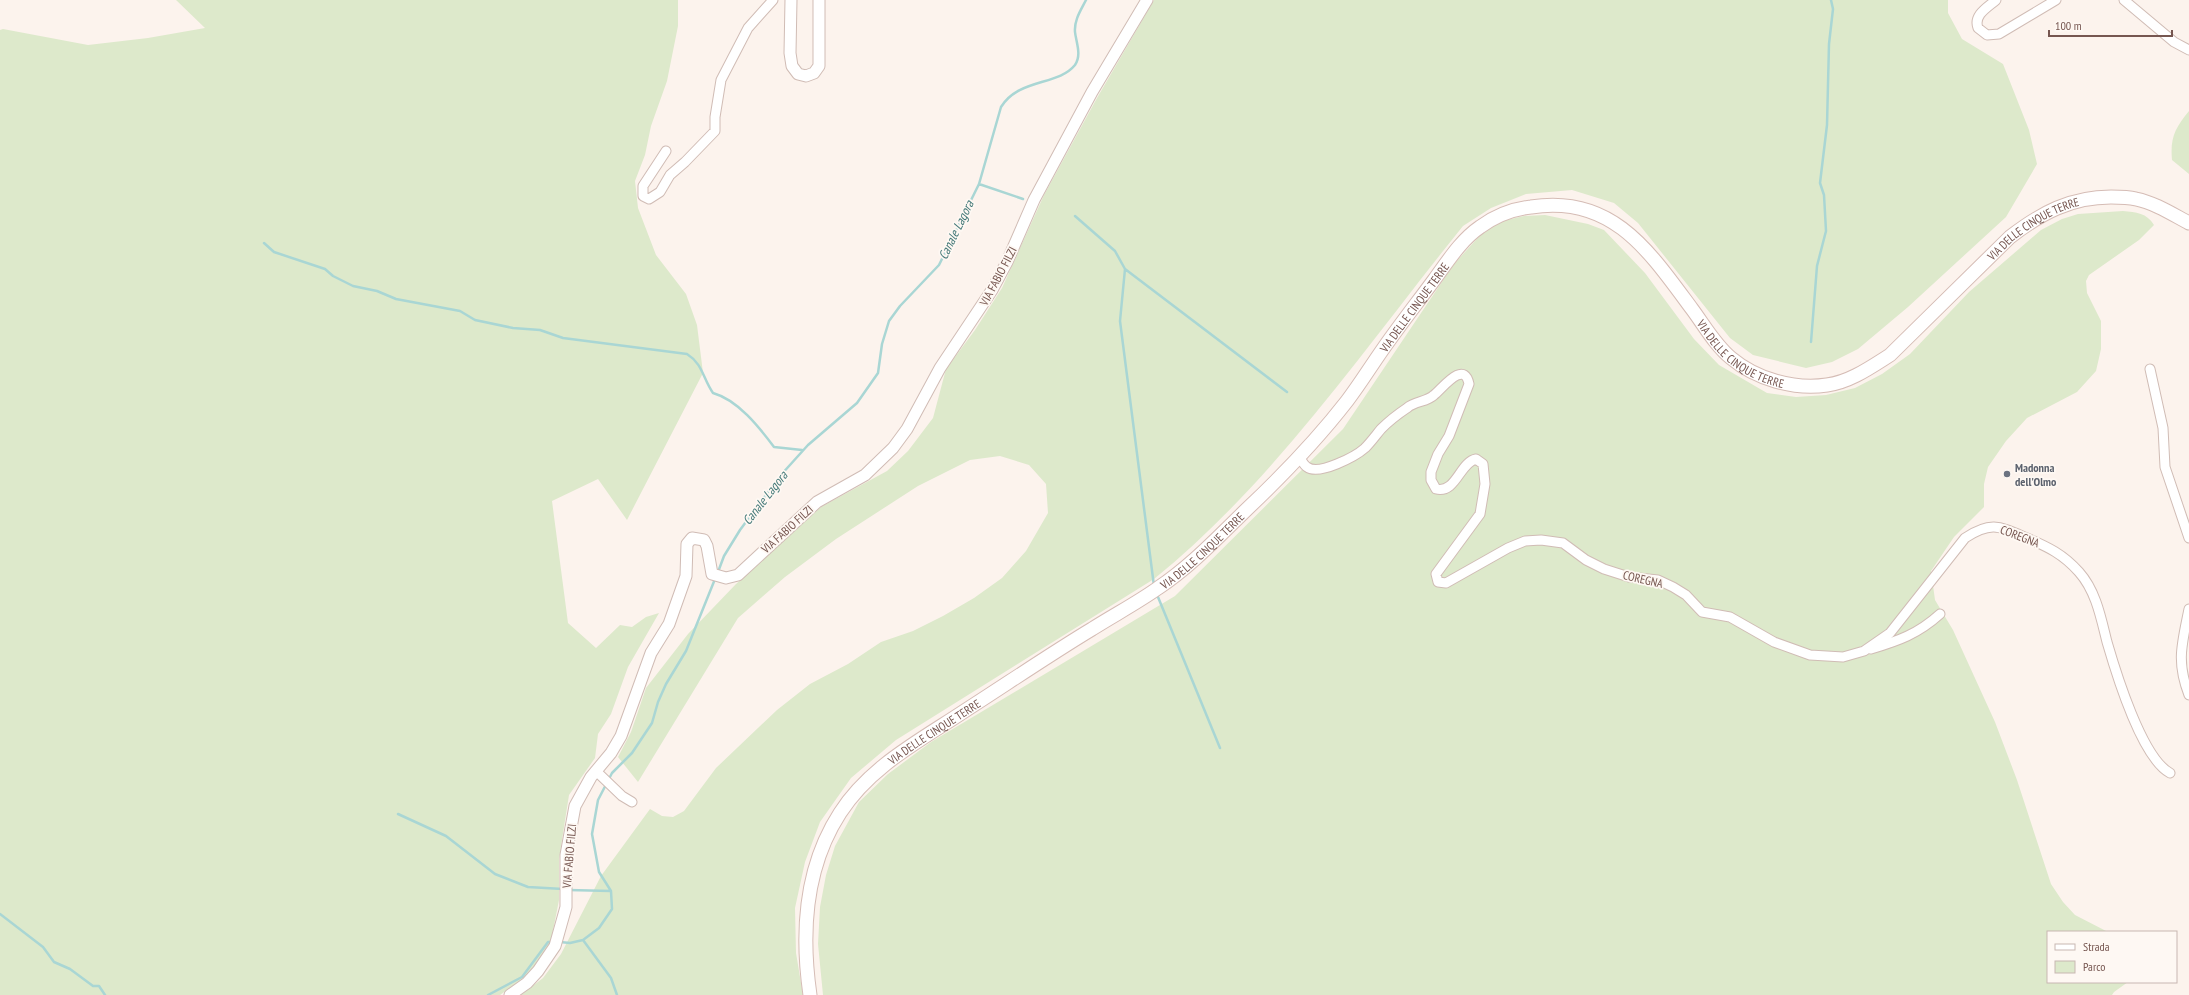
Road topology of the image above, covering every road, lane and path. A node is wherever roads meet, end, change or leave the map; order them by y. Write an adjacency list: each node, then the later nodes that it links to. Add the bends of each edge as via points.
1 (773, 0): 9 (street, via 748,28 721,80 715,131 670,175 660,192 648,199 643,196 643,186)
2 (792, 0): 3 (street, via 791,61 798,74 806,76 814,73 819,66)
3 (819, 0)
4 (1147, 0): 19 (street, VIA FABIO FILZI, via 1092,92 1034,200 992,290 940,368 908,429 885,457 865,475 816,502 732,578 712,574 705,542 700,538 692,538 687,544 686,576 669,624 650,653 621,736)
5 (1996, 0): 6 (street, via 1980,14 1977,21 1978,28 1987,35 1999,34)
6 (2056, 0)
7 (2124, 0): 8 (street, via 2174,42)
8 (2189, 50)
9 (666, 151)
10 (2189, 223): 12 (main road, VIA DELLE CINQUE TERRE, via 2168,211 2134,198 2099,197 2064,204 2031,221 2010,237 1890,355 1867,370 1827,385 1800,385 1762,376 1729,357 1641,246 1618,224 1589,210 1563,204 1512,211 1481,226 1455,251 1351,396)
11 (2150, 369): 13 (street, via 2163,428 2165,467)
12 (1300, 458): 16 (street, COREGNA, via 1306,467 1312,470 1344,462 1365,448 1382,428 1409,406 1433,397 1455,376 1461,374 1466,376 1469,384 1449,436 1438,454 1431,472 1431,480 1436,489 1443,489 1452,484 1470,462 1476,459 1483,464 1485,484 1480,514 1436,574 1439,583 1446,583 1525,541 1563,543 1586,560 1604,569 1658,580 1686,595 1702,612 1730,617 1774,642 1793,649 1826,657 1843,657); 22 (main road, VIA DELLE CINQUE TERRE, via 1179,573 1163,585 908,748 868,778 852,796 834,825 825,842 809,889 806,920)
13 (2189, 538)
14 (2189, 610): 17 (street, via 2181,646 2180,665)
15 (1940, 614): 16 (street, via 1905,639)
16 (1864, 651): 18 (street, COREGNA, via 1890,632 1904,617 1965,538 1980,528 2002,528 2058,552 2080,573 2104,624 2114,663 2141,735 2157,762)
17 (2189, 695)
18 (2170, 773)
19 (600, 774): 20 (street, via 622,796); 21 (street, VIA FABIO FILZI, via 577,799 573,813 566,855 566,907 554,946 538,971)
20 (632, 802)
21 (510, 995)
22 (810, 995)

